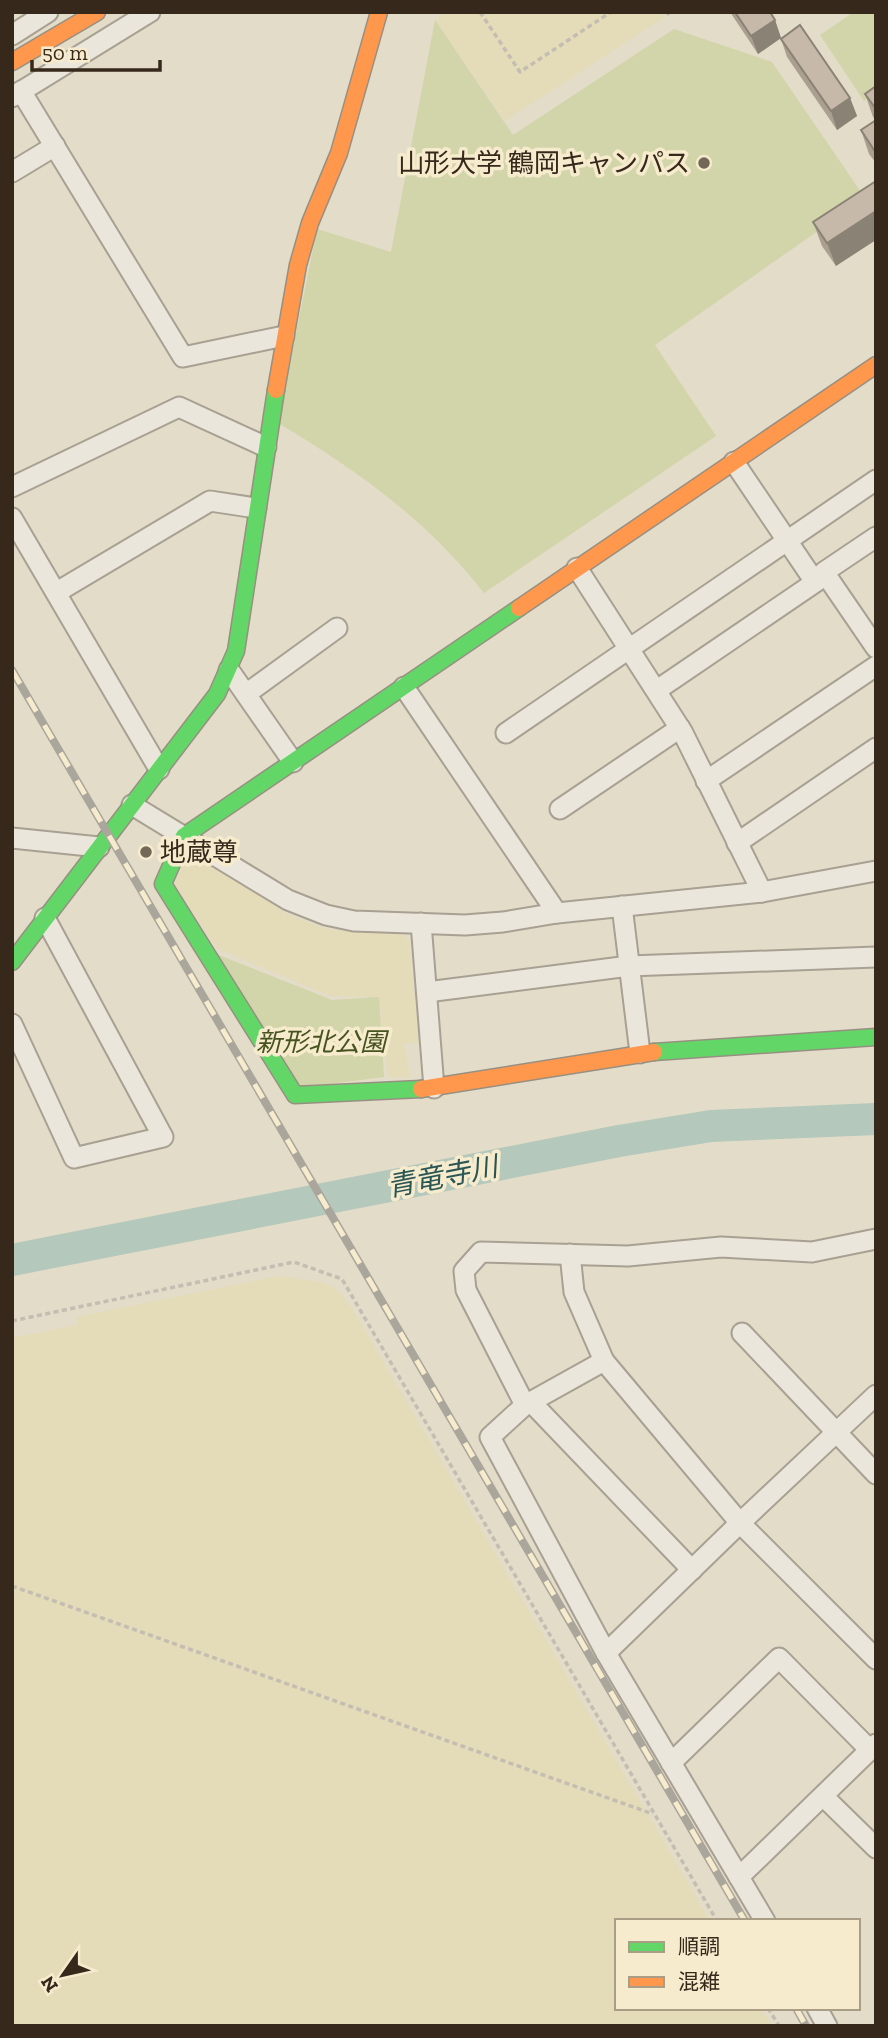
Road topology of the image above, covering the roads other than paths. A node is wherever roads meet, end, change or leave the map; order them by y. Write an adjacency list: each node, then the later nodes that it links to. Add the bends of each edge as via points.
1 (48, 12): 5 (street)
2 (97, 12): 6 (street)
3 (150, 12): 7 (street)
4 (379, 12): 10 (street, via 339,153 310,223)
5 (12, 35)
6 (12, 62)
7 (17, 94): 8 (street)
8 (55, 146): 9 (street); 10 (street, via 183,356)
9 (12, 172)
10 (284, 337): 12 (street)
11 (876, 365): 13 (street)
12 (266, 447): 15 (street, via 179,407); 16 (street)
13 (734, 462): 19 (street); 20 (street)
14 (876, 480): 19 (street)
15 (12, 487)
16 (256, 508): 22 (street, via 210,501); 26 (street, via 242,619)
17 (12, 518): 22 (street)
18 (876, 537): 21 (street)
19 (787, 541): 21 (street); 24 (street)
20 (577, 568): 24 (street); 27 (street)
21 (821, 578): 25 (street); 28 (street)
22 (57, 592): 34 (street)
23 (337, 628): 29 (street)
24 (628, 649): 28 (street); 31 (street)
25 (875, 663): 35 (street)
26 (229, 670): 29 (street); 34 (street)
27 (404, 687): 33 (street); 45 (street)
28 (657, 690): 30 (street)
29 (246, 694): 33 (street)
30 (680, 728): 35 (street); 37 (street)
31 (506, 733)
32 (876, 748): 40 (street)
33 (293, 762): 38 (street)
34 (159, 769): 36 (street)
35 (706, 781): 40 (street)
36 (132, 806): 38 (street); 41 (street)
37 (560, 808)
38 (184, 836): 47 (street, via 288,900 326,915 354,921); 55 (street, via 163,884 295,1095)
39 (12, 838): 41 (street)
40 (737, 843): 43 (street)
41 (99, 847): 46 (street)
42 (876, 871): 43 (street)
43 (762, 892): 44 (street)
44 (622, 906): 45 (street); 50 (street)
45 (557, 912): 47 (street, via 465,925)
46 (44, 918): 49 (street); 52 (street, via 163,1138 74,1158)
47 (421, 923): 51 (street)
48 (876, 957): 50 (street)
49 (13, 960)
50 (629, 966): 51 (street); 54 (street)
51 (427, 992): 55 (street)
52 (12, 1024)
53 (876, 1037): 54 (street)
54 (639, 1053): 55 (street)
55 (433, 1088)
56 (876, 1239): 57 (street, via 812,1252 722,1247 628,1256)
57 (570, 1254): 59 (street, via 574,1292); 61 (street, via 481,1252 464,1271 466,1290)
58 (742, 1333): 62 (street)
59 (604, 1361): 61 (street); 64 (street)
60 (876, 1395): 62 (street)
61 (528, 1404): 65 (street); 66 (street, via 490,1437)
62 (836, 1433): 63 (street); 64 (street)
63 (876, 1474)
64 (740, 1523): 65 (street); 67 (street)
65 (692, 1570): 66 (street)
66 (606, 1653): 69 (street)
67 (876, 1659)
68 (873, 1747): 69 (street, via 779,1658); 70 (street)
69 (671, 1763): 72 (street)
70 (823, 1796): 71 (street); 72 (street)
71 (876, 1848)
72 (739, 1877): 73 (street)
73 (764, 1919)
74 (818, 2010): 75 (street)
75 (827, 2026)

